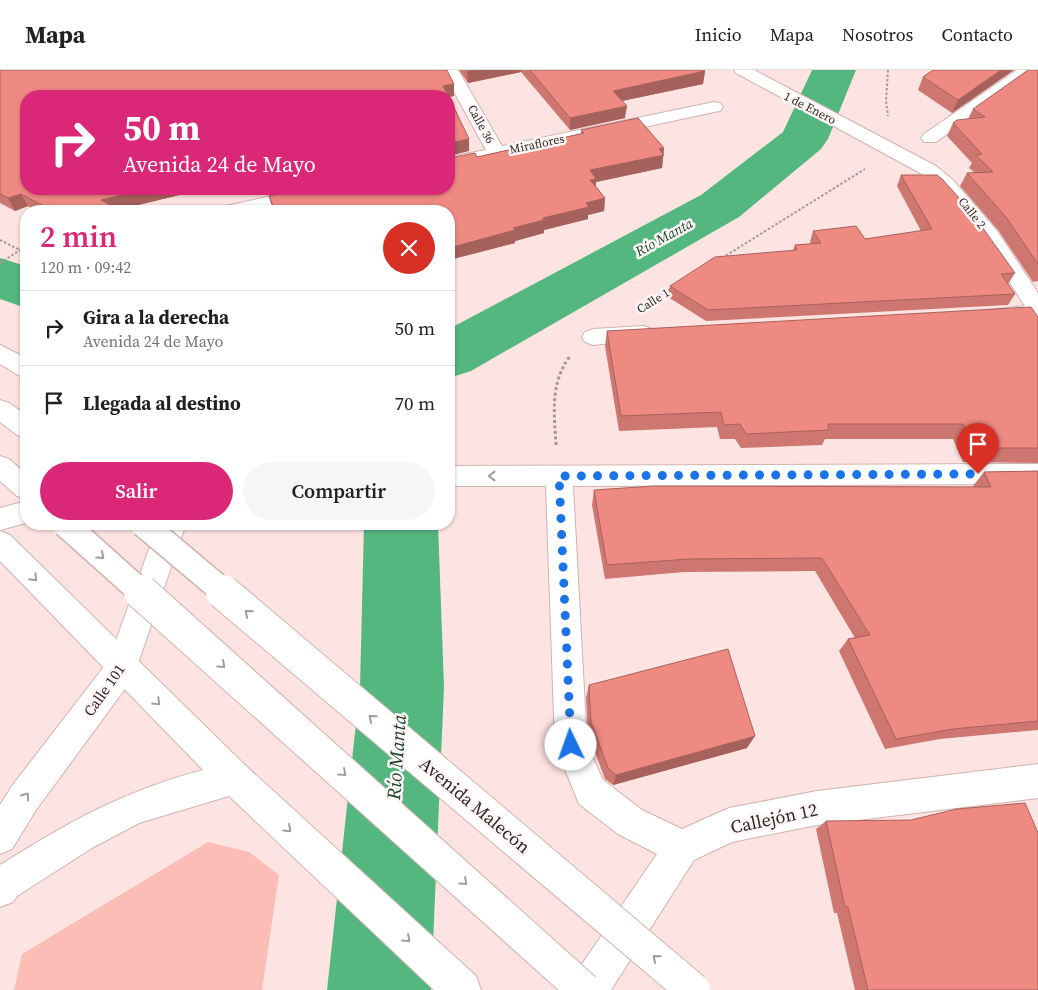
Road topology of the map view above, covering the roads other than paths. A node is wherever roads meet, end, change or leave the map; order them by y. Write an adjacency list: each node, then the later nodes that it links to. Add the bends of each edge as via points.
1 (450, 70): 7 (street, Calle 36)
2 (742, 70): 6 (street, 1 de Enero)
3 (1028, 70): 5 (street)
4 (714, 106): 7 (street, Miraflores)
5 (930, 138)
6 (887, 147): 11 (street, Calle 2, via 951,186 976,216)
7 (496, 152): 8 (street, Miraflores)
8 (455, 162)
9 (302, 195): 10 (street)
10 (256, 205)
11 (1038, 311): 12 (street)
12 (979, 316)
13 (662, 334): 14 (street)
14 (593, 337)
15 (0, 353): 16 (street)
16 (20, 365)
17 (0, 409): 18 (street)
18 (20, 424)
19 (0, 466): 23 (street)
20 (1038, 474): 22 (street)
21 (455, 476): 22 (street, one-way to 21)
22 (547, 476): 34 (street, via 571,745 591,792 630,822)
23 (20, 484)
24 (20, 514): 25 (street)
25 (0, 519)
26 (72, 530): 37 (street, one-way to 37, bridge)
27 (150, 530): 39 (street, Avenida Malecón, one-way to 27, bridge)
28 (170, 530): 30 (street, Calle 101)
29 (0, 543): 30 (street, one-way to 30)
30 (122, 668): 32 (street, one-way to 32); 33 (street, Calle 101, one-way to 30, via 24,798)
31 (1038, 781): 34 (street, Callejón 12, via 817,808 729,825)
32 (243, 787): 35 (street, via 184,792 128,811 68,842 4,883); 36 (street, one-way to 36)
33 (0, 837)
34 (682, 848): 38 (street, via 594,981)
35 (0, 889)
36 (462, 990)
37 (584, 990)
38 (592, 990)
39 (693, 990)

